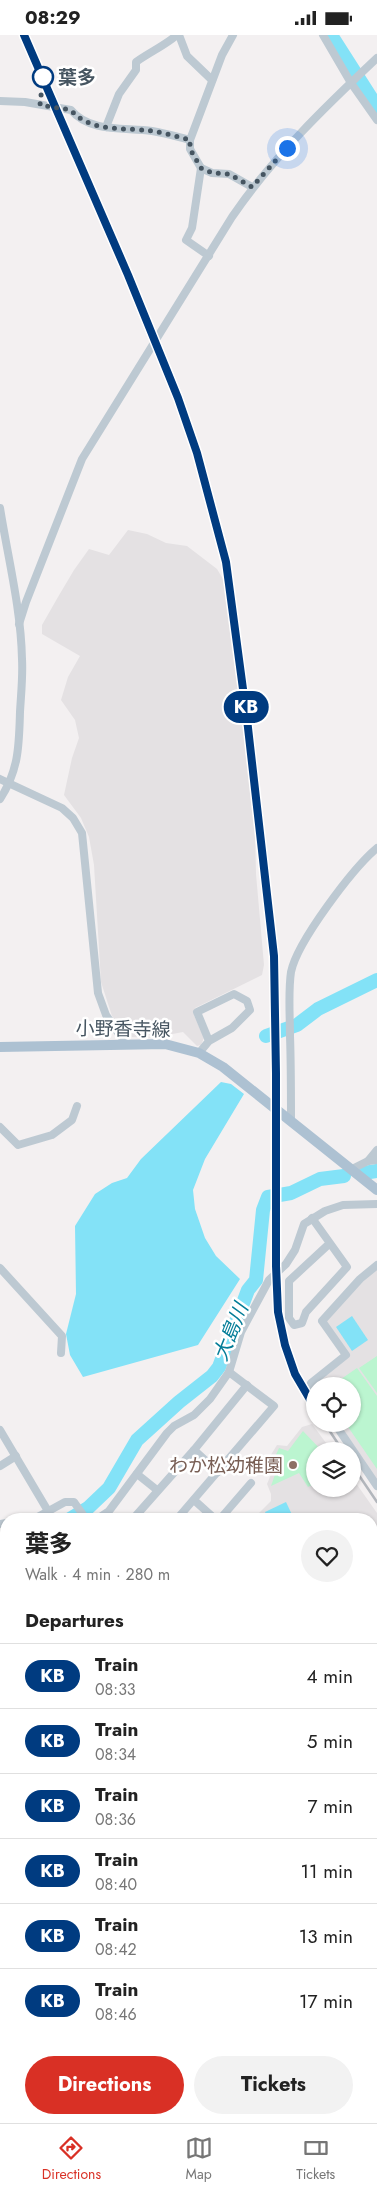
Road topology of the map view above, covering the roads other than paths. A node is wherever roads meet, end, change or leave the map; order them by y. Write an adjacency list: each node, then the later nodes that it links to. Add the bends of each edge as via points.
1 (178, 35): 5 (street, via 187,56); 9 (street, via 136,62 136,70 119,94)
2 (233, 35): 5 (street)
3 (323, 35): 6 (street)
4 (377, 57): 6 (street)
5 (212, 80): 10 (street)
6 (351, 83): 8 (street); 12 (street, via 298,135)
7 (0, 101): 9 (street, via 71,110 78,118)
8 (377, 120)
9 (106, 127): 10 (street, via 152,131)
10 (190, 140): 11 (street, via 190,149)
11 (201, 168): 12 (street, via 212,173 229,174); 13 (street, via 192,228 186,240)
12 (252, 187): 13 (street)
13 (209, 256): 15 (street, via 82,459)
14 (0, 508): 15 (street)
15 (19, 624): 17 (street, via 22,659 19,740)
16 (0, 779): 17 (street)
17 (10, 783): 18 (street); 21 (street, via 62,808 82,833 98,993 106,1015)
18 (0, 799)
19 (377, 848): 25 (street, via 363,859 296,955 291,973 289,1019)
20 (209, 1041): 20 (street, via 232,1028 250,1010 247,1001 234,994 197,1012); 23 (street)
21 (125, 1043): 22 (main road, 小野香寺線); 23 (main road, 小野香寺線, via 165,1044)
22 (0, 1047)
23 (199, 1053): 25 (main road, 小野香寺線, via 223,1067)
24 (77, 1106): 26 (street, via 72,1120 52,1135 18,1145)
25 (291, 1120): 30 (main road, 小野香寺線)
26 (0, 1127)
27 (377, 1150): 29 (street)
28 (377, 1159): 29 (street)
29 (368, 1161): 30 (street)
30 (352, 1169): 31 (main road, 小野香寺線)
31 (377, 1190)
32 (377, 1204): 33 (street, via 344,1205)
33 (312, 1218): 34 (street); 38 (street, via 304,1225 286,1264 269,1279 260,1295 241,1332)
34 (329, 1244): 34 (street, via 289,1281 289,1318 294,1325 302,1323 306,1312 347,1267)
35 (377, 1265): 39 (street, via 322,1321 346,1355)
36 (0, 1268): 37 (street, via 62,1336)
37 (61, 1353)
38 (229, 1372): 40 (street); 47 (street, via 194,1415 166,1433)
39 (318, 1377)
40 (247, 1385): 43 (street); 46 (street, via 274,1406)
41 (0, 1430): 44 (street)
42 (340, 1432): 49 (street)
43 (194, 1450): 46 (street); 50 (street)
44 (16, 1456): 45 (street); 52 (street)
45 (0, 1466)
46 (218, 1472): 51 (street)
47 (137, 1474): 50 (street); 55 (street)
48 (251, 1483): 59 (street)
49 (377, 1486)
50 (157, 1490): 56 (street)
51 (194, 1500): 57 (street); 58 (street)
52 (48, 1511): 53 (street); 54 (street, via 65,1502 74,1502)
53 (44, 1513)
54 (82, 1513)
55 (106, 1513)
56 (138, 1513)
57 (182, 1513)
58 (208, 1513)
59 (225, 1513)

